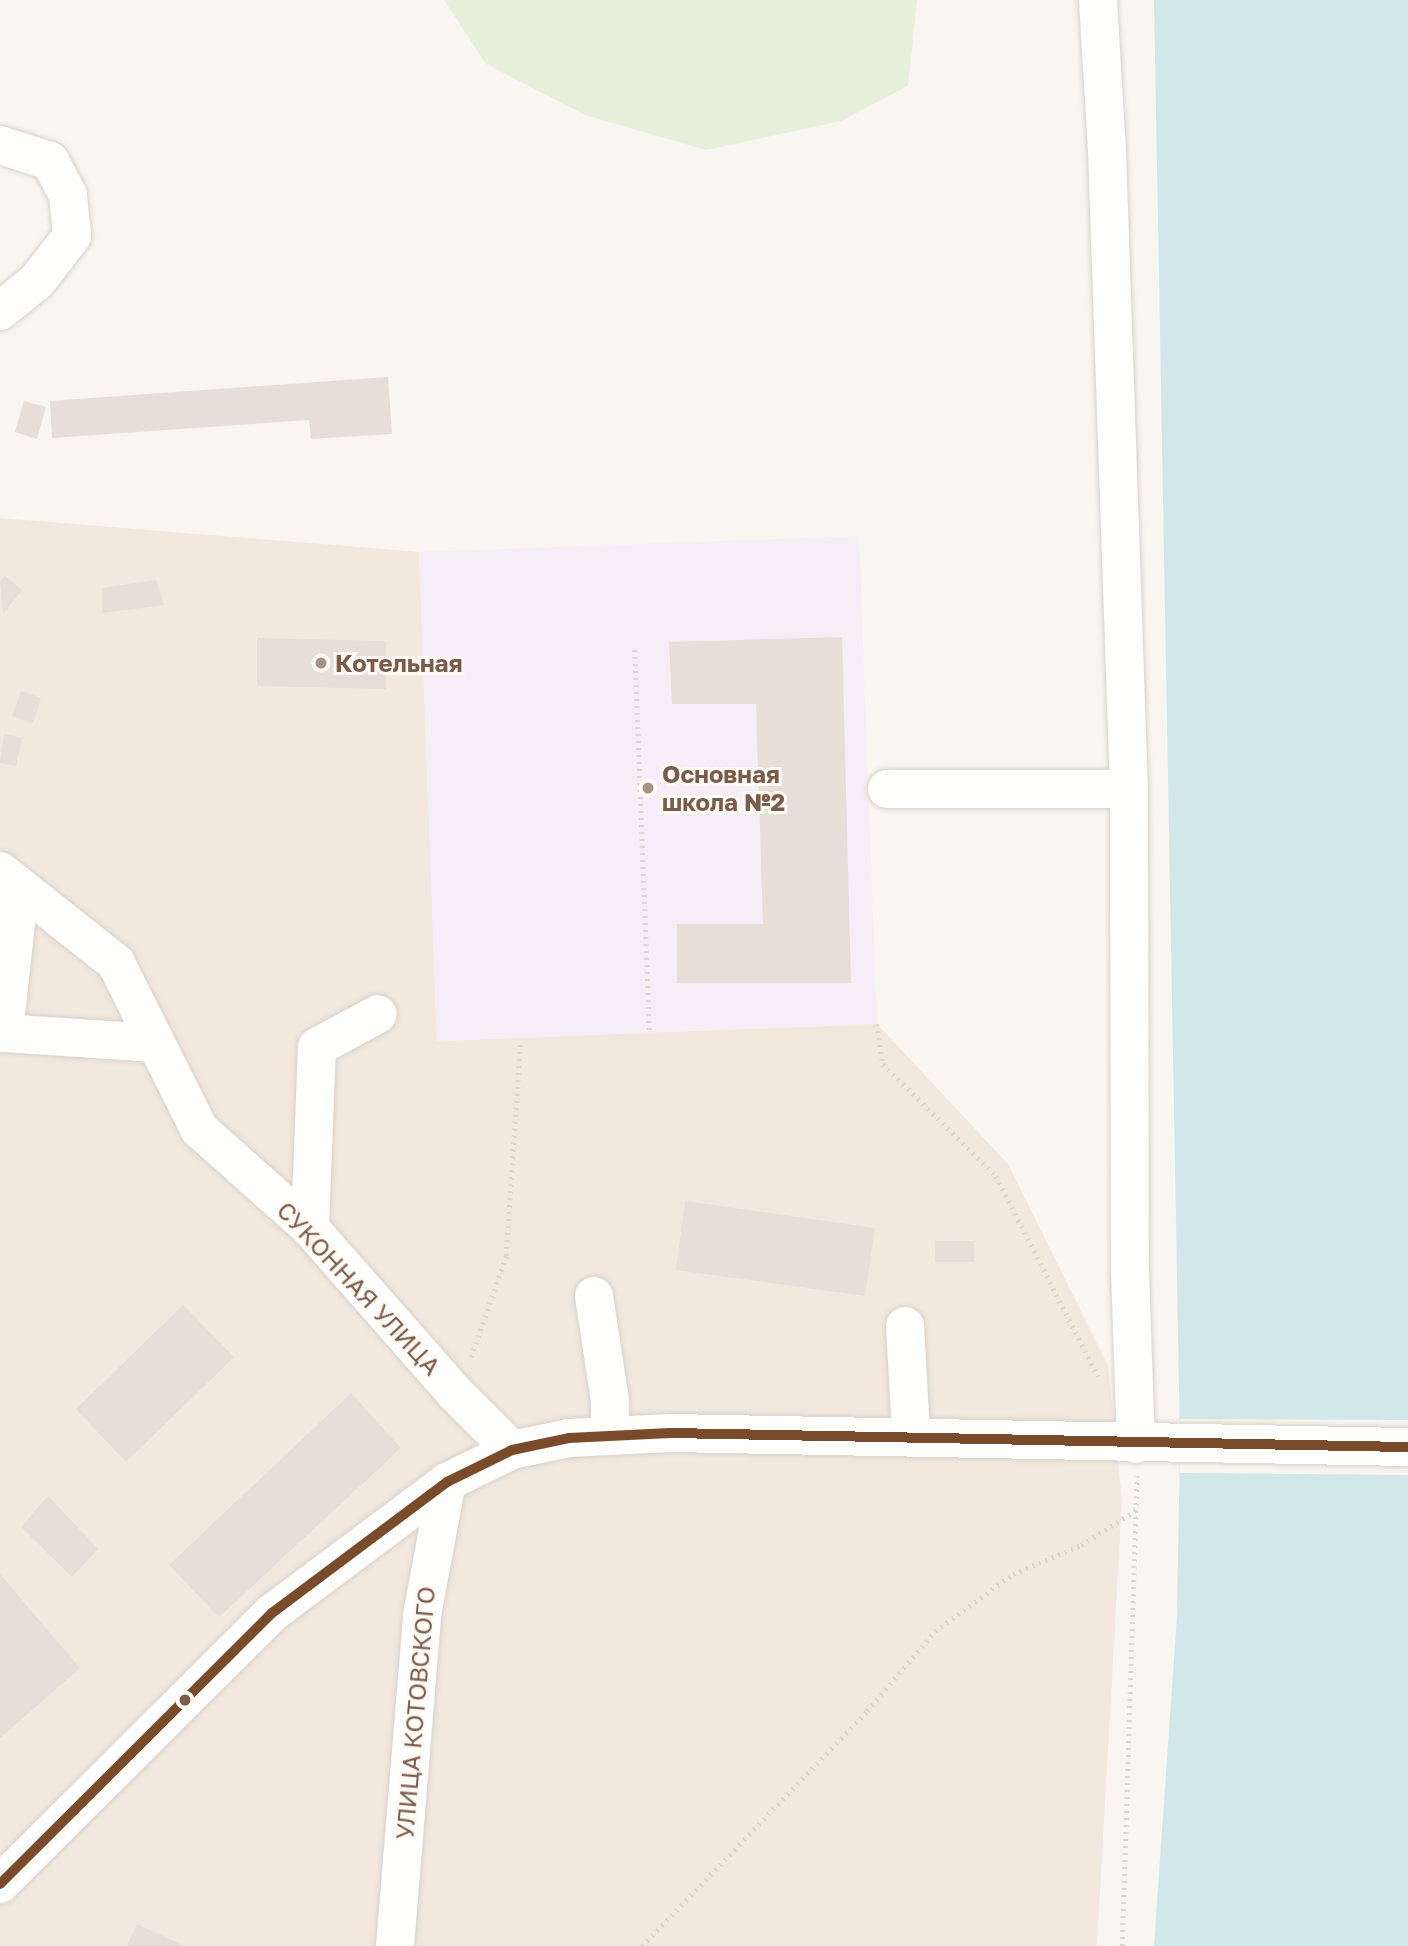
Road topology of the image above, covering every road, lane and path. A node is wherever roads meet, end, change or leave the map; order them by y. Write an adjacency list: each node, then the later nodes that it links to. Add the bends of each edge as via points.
1 (1098, 0): 6 (street)
2 (0, 145): 3 (street, via 50,160 68,195 72,236 37,281)
3 (0, 311)
4 (635, 650): 10 (path)
5 (887, 789): 6 (street)
6 (1129, 789): 17 (street)
7 (10, 879): 11 (street, СУКОННАЯ УЛИЦА, via 116,963); 11 (street, via 4,1033)
8 (378, 1014): 13 (street, via 317,1047)
9 (877, 1024): 17 (path, via 883,1064 996,1176 1091,1369)
10 (650, 1033)
11 (154, 1043): 13 (street, СУКОННАЯ УЛИЦА, via 200,1129)
12 (520, 1044): 16 (path, via 506,1256 498,1290)
13 (310, 1228): 16 (street, СУКОННАЯ УЛИЦА)
14 (594, 1296): 19 (street, via 610,1401)
15 (905, 1326): 18 (street)
16 (456, 1394): 21 (street, СУКОННАЯ УЛИЦА)
17 (1135, 1430): 19 (street); 20 (street, via 1181,1445); 23 (path)
18 (911, 1435)
19 (610, 1436): 21 (street, via 569,1438)
20 (1408, 1447)
21 (512, 1450): 22 (street)
22 (447, 1482): 24 (street, via 272,1613); 25 (street, УЛИЦА КОТОВСКОГО, via 422,1615)
23 (1138, 1509): 26 (path, via 1081,1545 1013,1574 935,1631 867,1711); 27 (path)
24 (0, 1884)
25 (395, 1946)
26 (642, 1946)
27 (1122, 1946)

